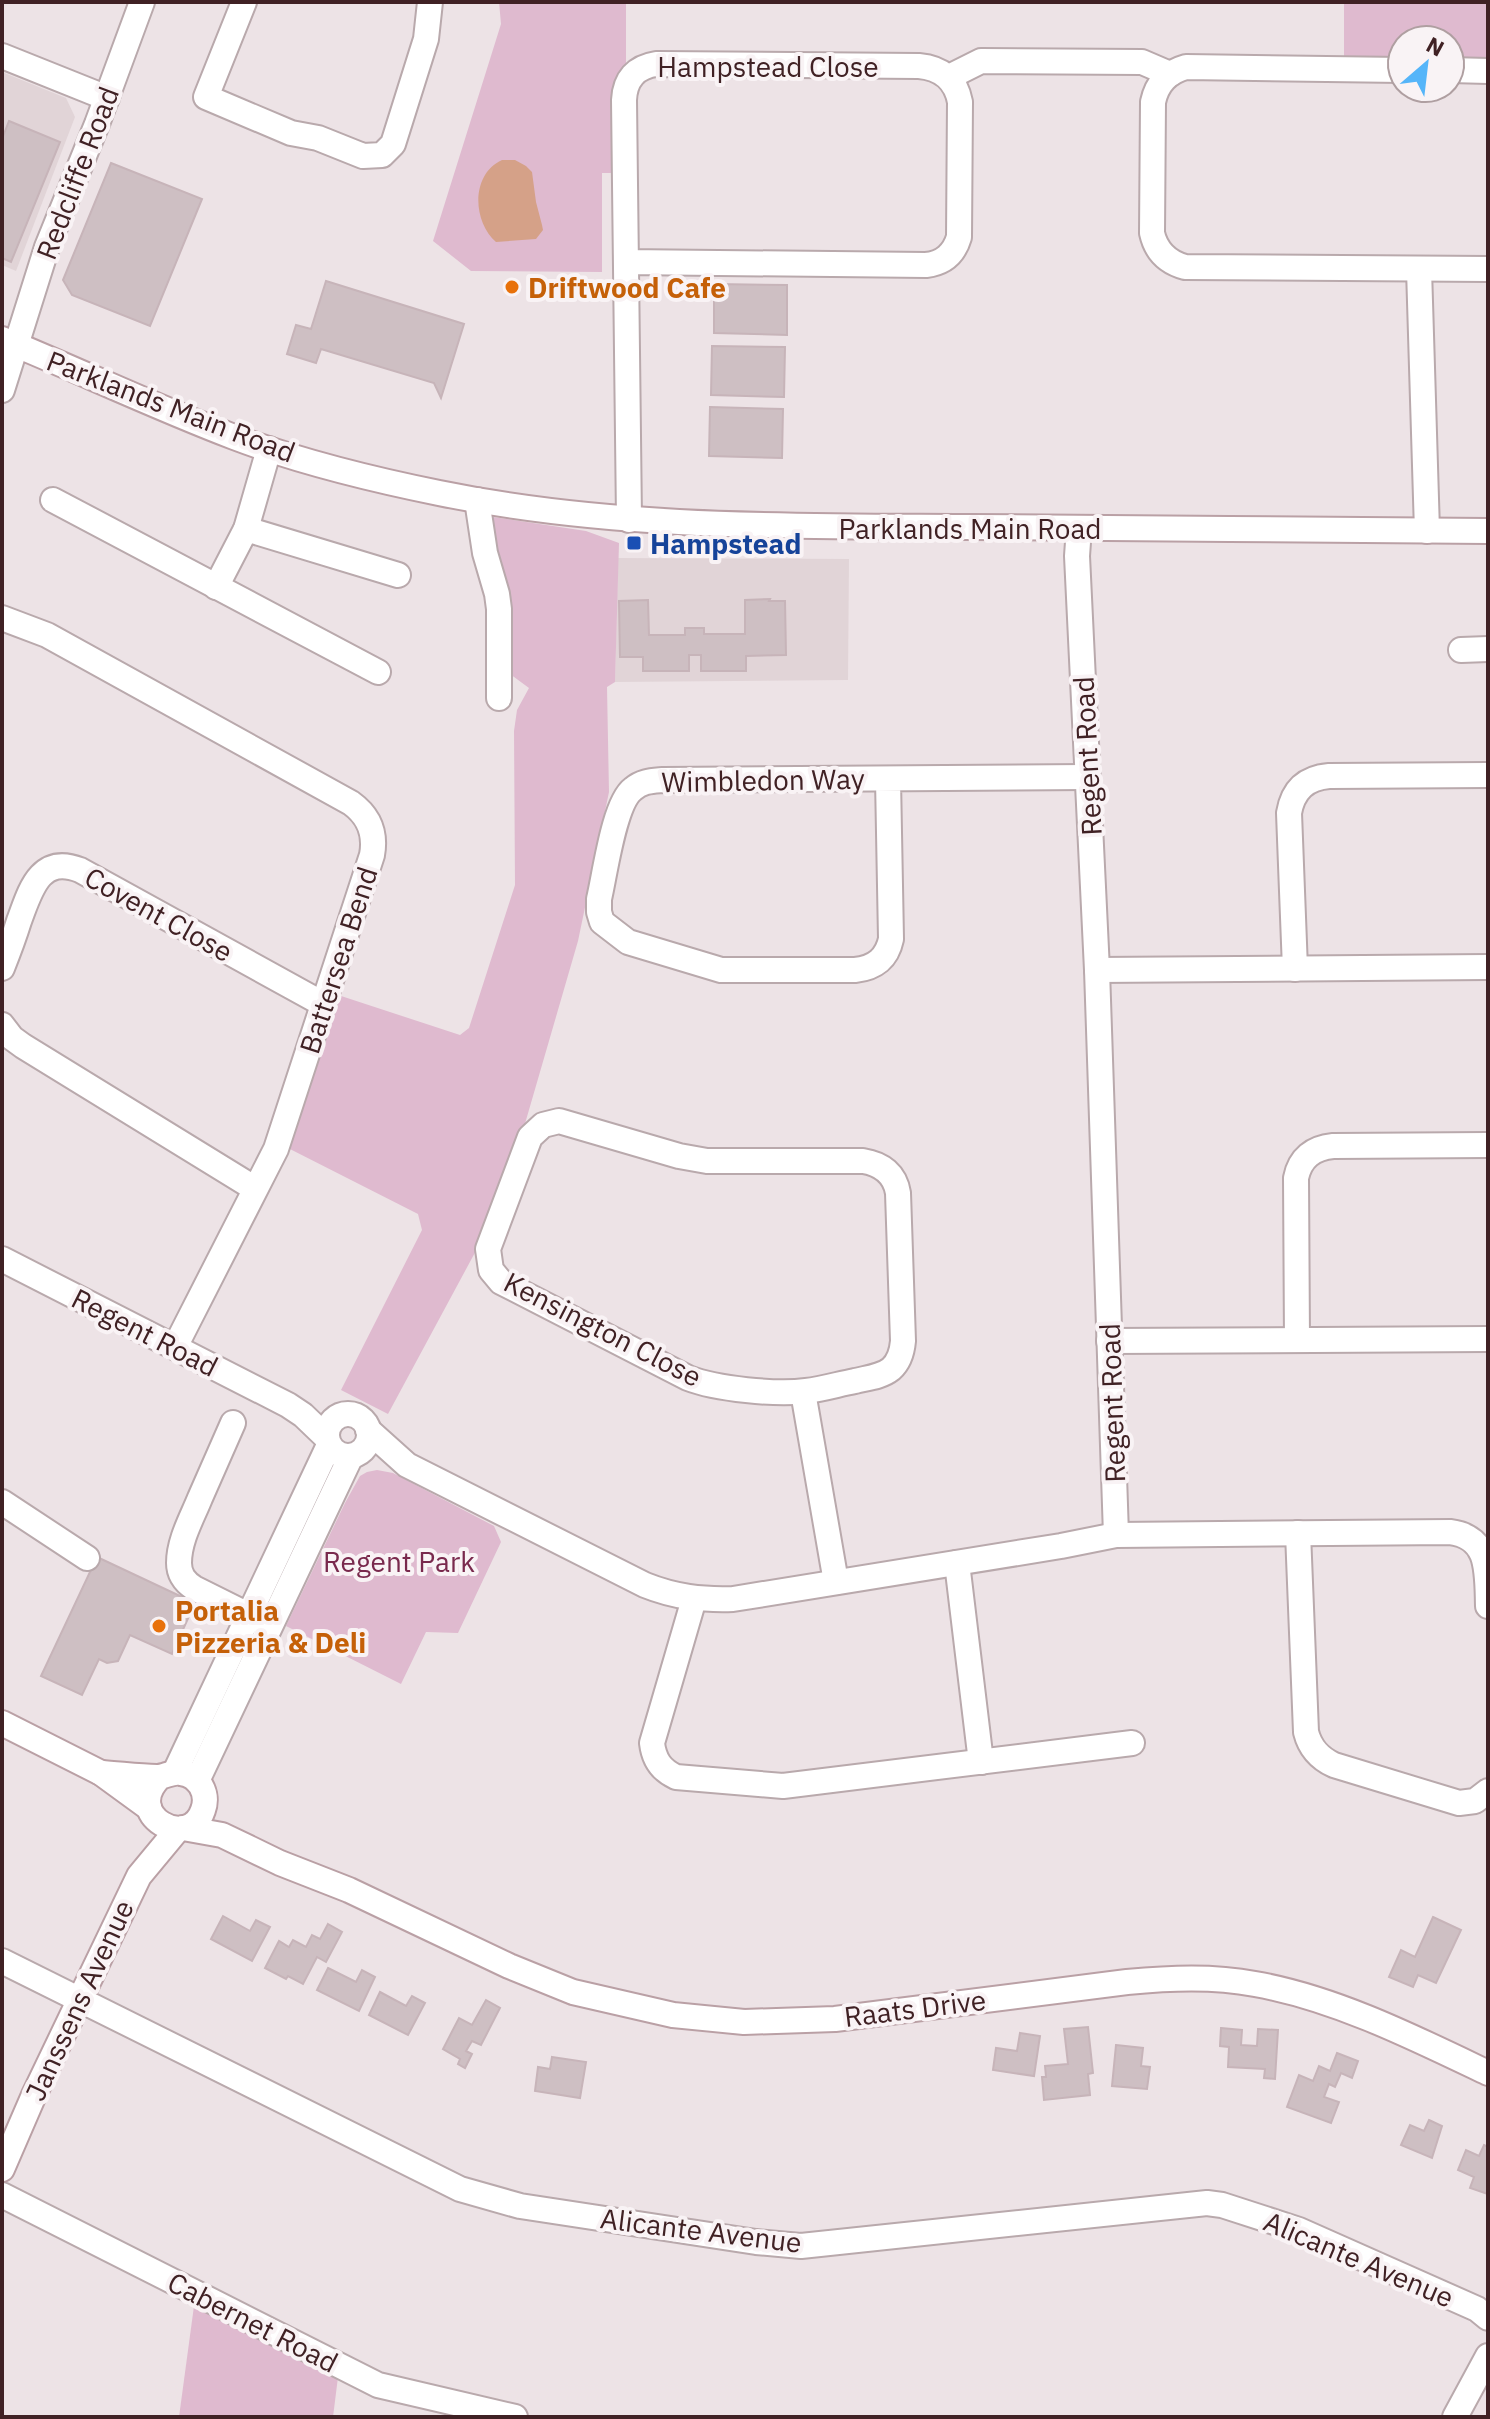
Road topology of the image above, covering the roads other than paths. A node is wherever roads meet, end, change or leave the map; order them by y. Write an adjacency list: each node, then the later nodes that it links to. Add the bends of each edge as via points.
1 (142, 2): 10 (street, Redcliffe Road)
2 (244, 2): 3 (street, via 206,97 291,133 370,157 382,155 393,144 426,39)
3 (430, 2)
4 (2, 56): 10 (street)
5 (1386, 70): 8 (street, via 1186,67)
6 (1466, 70): 7 (street)
7 (1488, 71)
8 (1170, 74): 9 (street, via 1142,62 981,61); 12 (street, via 1158,86 1153,102 1152,233 1168,260 1185,267)
9 (949, 77): 11 (street, via 960,102 959,230 953,250 942,261); 11 (street, Hampstead Close, via 919,66 641,68 624,92)
10 (107, 98): 14 (street, Redcliffe Road)
11 (626, 262): 19 (street, Hampstead Close)
12 (1419, 269): 13 (street); 22 (street)
13 (1488, 269)
14 (9, 342): 15 (street); 16 (street, Parklands Main Road)
15 (2, 390)
16 (269, 449): 18 (street, Parklands Main Road); 21 (street)
17 (53, 500): 25 (street)
18 (477, 500): 19 (street, Parklands Main Road); 30 (street, via 499,609)
19 (629, 520): 20 (street, Parklands Main Road, via 765,527)
20 (1079, 528): 22 (street, Parklands Main Road); 32 (street, Regent Road)
21 (246, 529): 24 (street); 25 (street)
22 (1427, 531): 23 (street, Parklands Main Road)
23 (1488, 531)
24 (398, 575)
25 (216, 587): 29 (street)
26 (2, 618): 38 (street, Battersea Bend, via 47,635 363,814 373,837 372,855)
27 (1488, 649): 28 (street)
28 (1461, 650)
29 (378, 672)
30 (499, 698)
31 (1488, 775): 36 (street, via 1329,776 1300,788 1289,813)
32 (1087, 777): 33 (street, Wimbledon Way); 37 (street, Regent Road)
33 (888, 779): 33 (street, Wimbledon Way, via 644,782 624,797 618,813 599,899 602,922 628,942 721,970 873,966 891,939)
34 (1488, 967): 36 (street)
35 (2, 968): 38 (street, Covent Close, via 33,885 42,873 65,866)
36 (1295, 969): 37 (street)
37 (1097, 970): 45 (street, Regent Road)
38 (323, 1004): 41 (street, Battersea Bend, via 276,1149)
39 (2, 1025): 41 (street, via 23,1046)
40 (1488, 1145): 44 (street, via 1333,1146 1308,1155 1296,1178)
41 (254, 1188): 46 (street, Battersea Bend)
42 (5, 1266): 46 (street, Regent Road)
43 (1488, 1339): 44 (street)
44 (1297, 1340): 45 (street)
45 (1109, 1341): 56 (street, Regent Road)
46 (175, 1347): 48 (street, Regent Road)
47 (803, 1392): 47 (street, Kensington Close, via 877,1376 900,1357 898,1193 889,1173 863,1161 707,1161 559,1121 535,1130 488,1249 491,1270 501,1282 697,1381); 59 (street)
48 (288, 1405): 49 (street, Regent Road); 52 (street, Regent Road)
49 (341, 1415): 51 (street, via 361,1418); 52 (street, via 330,1424)
50 (233, 1423): 62 (street, via 187,1530 179,1564 186,1583)
51 (368, 1430): 52 (street, via 367,1443); 53 (street, Regent Road)
52 (341, 1448): 53 (street, Regent Road); 62 (street); 63 (street)
53 (407, 1465): 60 (street, Regent Road, via 645,1585)
54 (2, 1502): 57 (street)
55 (1298, 1533): 56 (street); 61 (street, via 1468,1536 1485,1557); 69 (street, via 1306,1732 1313,1750 1334,1765 1459,1803 1475,1801)
56 (1116, 1535): 58 (street, Regent Road)
57 (87, 1558)
58 (957, 1563): 59 (street, Regent Road); 66 (street)
59 (836, 1582): 60 (street, Regent Road, via 733,1599)
60 (694, 1599): 66 (street, via 652,1743 656,1761 668,1774 783,1786)
61 (1488, 1606)
62 (249, 1616): 63 (street); 68 (street)
63 (271, 1627): 68 (street)
64 (2, 1723): 67 (street)
65 (1132, 1743): 66 (street)
66 (981, 1762)
67 (101, 1773): 68 (street); 70 (street)
68 (184, 1782): 70 (street, via 150,1791); 71 (street, via 204,1810 196,1822); 73 (street, Raats Drive, via 226,1822)
69 (1488, 1791)
70 (151, 1811): 71 (street, via 163,1825); 72 (street, Janssens Avenue)
71 (181, 1828): 72 (street, Janssens Avenue); 73 (street, Raats Drive, via 222,1835)
72 (139, 1876): 75 (street, Janssens Avenue)
73 (349, 1890): 76 (street, Raats Drive, via 573,1992 673,2015 744,2022 835,2019 1127,1982 1210,1979 1307,1997)
74 (2, 1961): 75 (street, Alicante Avenue)
75 (79, 1998): 77 (street, Janssens Avenue); 79 (street, Alicante Avenue, via 460,2189 520,2206 801,2246 1207,2203 1299,2230)
76 (1488, 2073)
77 (2, 2169)
78 (2, 2195): 81 (street, Cabernet Road, via 378,2385)
79 (1488, 2318)
80 (1488, 2356): 83 (street)
81 (437, 2409): 82 (street, Cabernet Road)
82 (515, 2417)
83 (1455, 2417)

